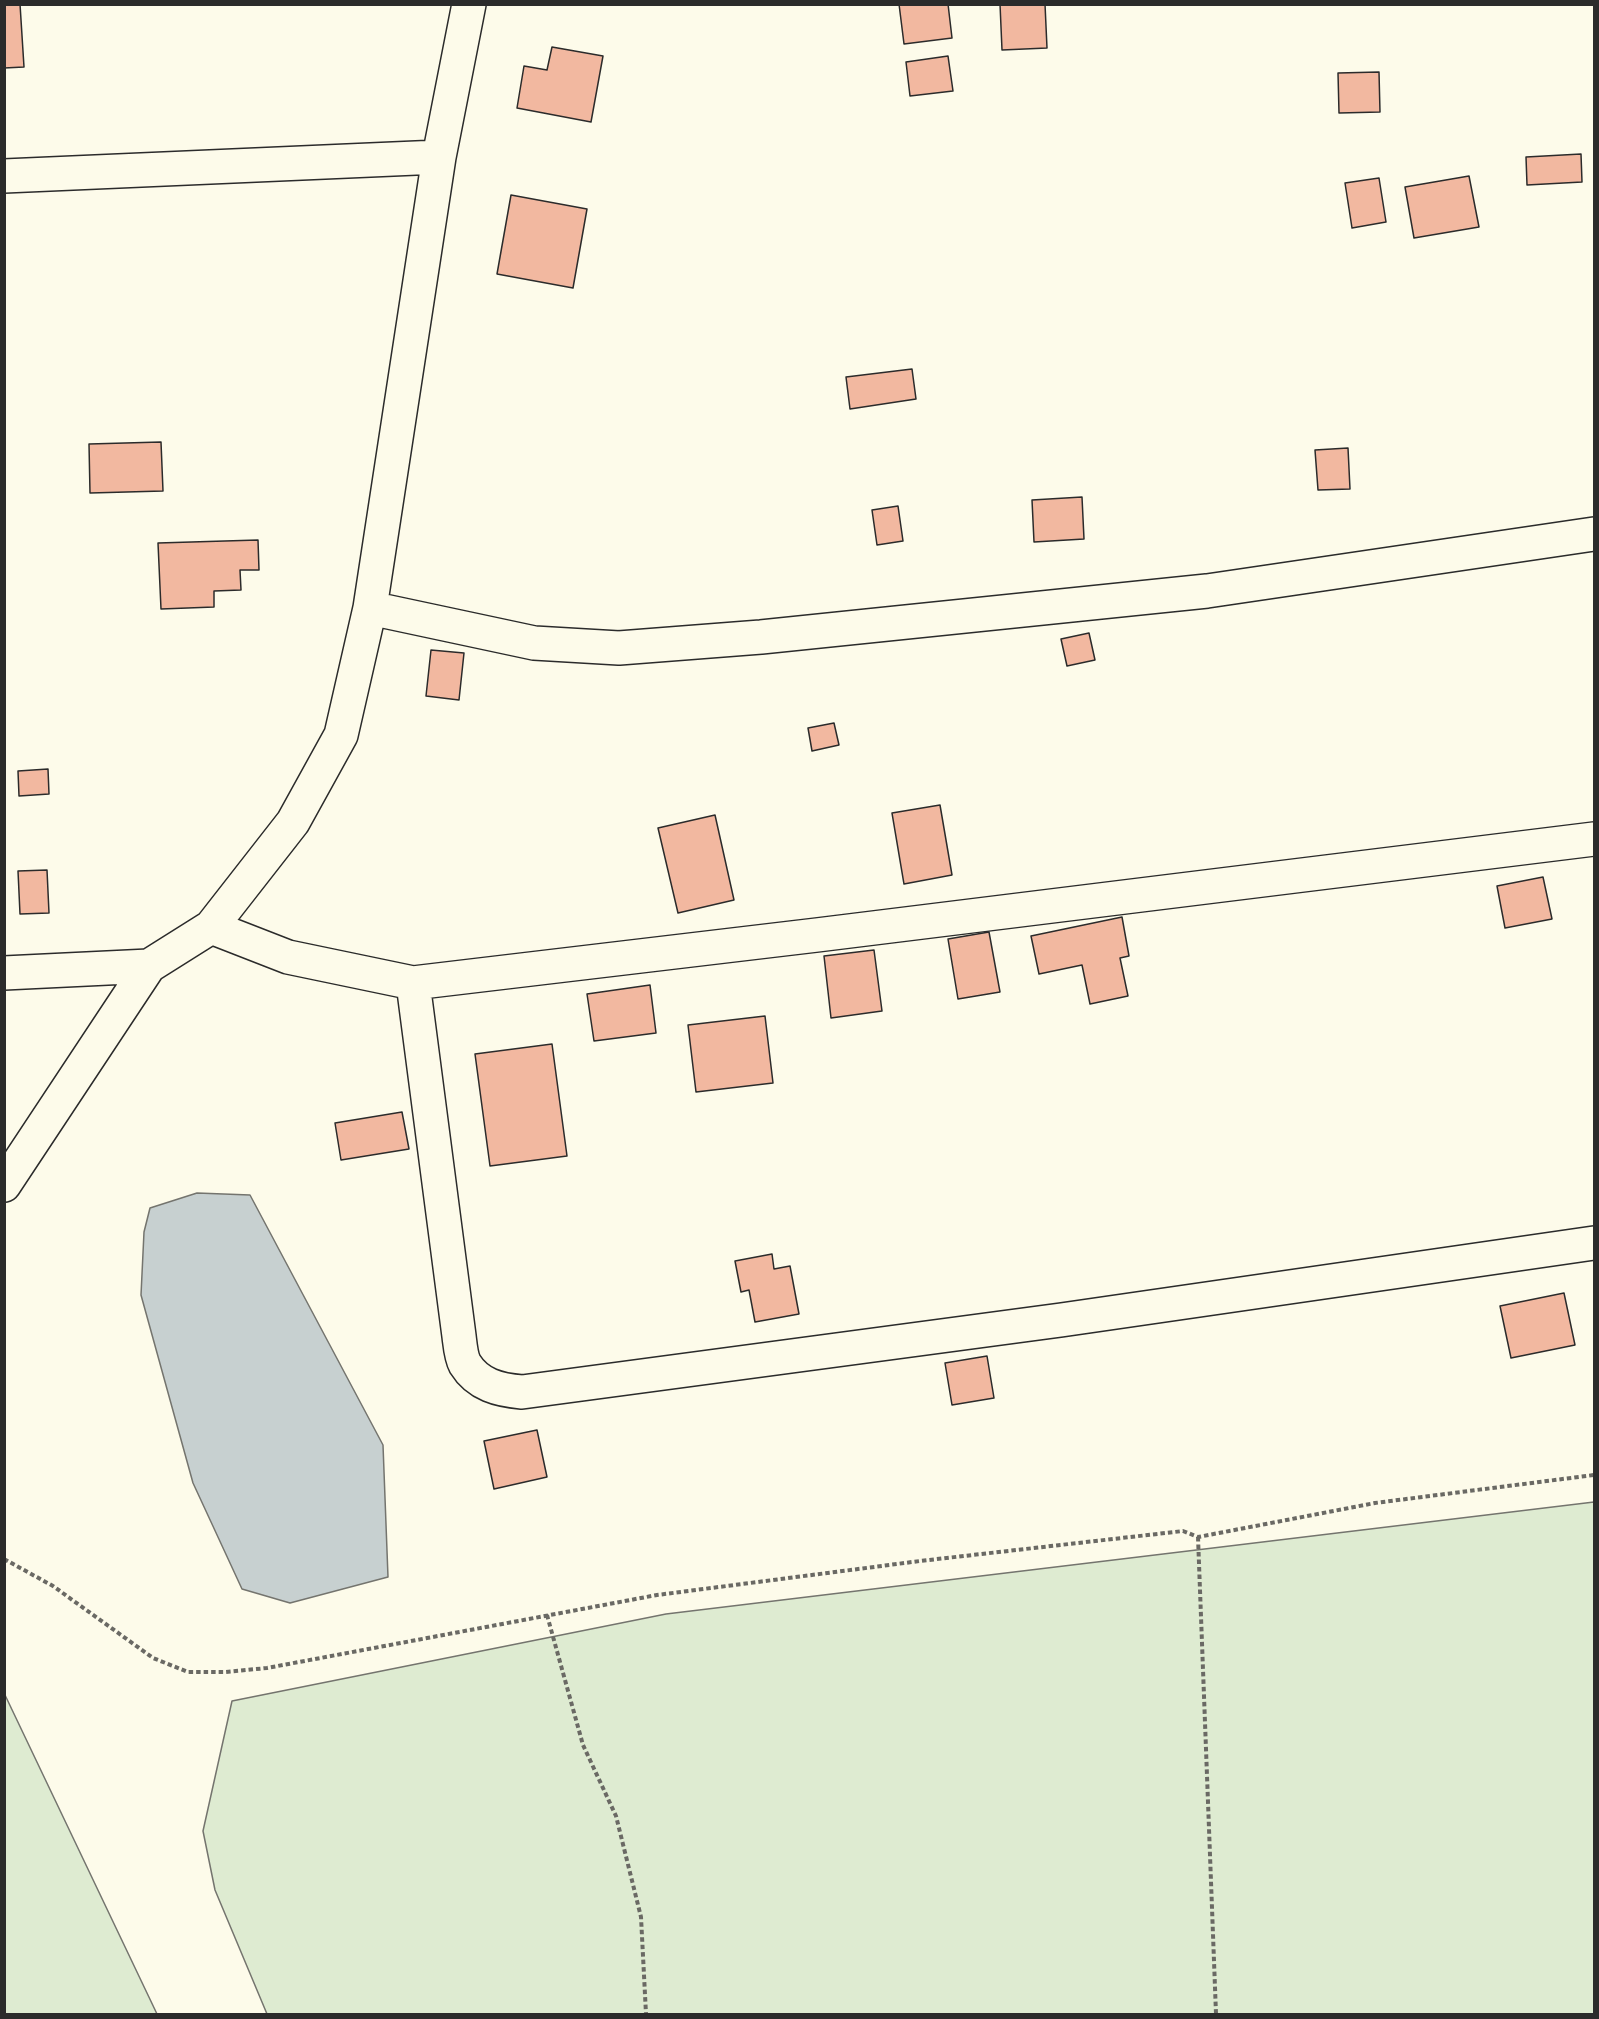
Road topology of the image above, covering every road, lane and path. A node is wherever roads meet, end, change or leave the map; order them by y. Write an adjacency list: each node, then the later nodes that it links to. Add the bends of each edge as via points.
1 (469, 4): 2 (street)
2 (439, 157): 3 (street); 5 (street)
3 (4, 176)
4 (1594, 534): 5 (street, via 1207,591 619,648 534,643)
5 (370, 608): 7 (street, via 341,735 293,822)
6 (1594, 839): 10 (street)
7 (211, 927): 8 (street); 10 (street, via 288,957)
8 (149, 966): 9 (street); 11 (street)
9 (4, 973)
10 (413, 983): 12 (street, via 462,1354 464,1363 481,1382 501,1391 522,1392 1050,1322)
11 (4, 1185)
12 (1594, 1243)
13 (1594, 1475): 14 (path, via 1376,1503)
14 (1198, 1537): 16 (path, via 1183,1531 920,1561 657,1595); 18 (path)
15 (4, 1559): 16 (path, via 53,1586 153,1658 188,1672 267,1668)
16 (547, 1615): 17 (path, via 583,1744 619,1827 641,1917)
17 (646, 2014)
18 (1216, 2014)

